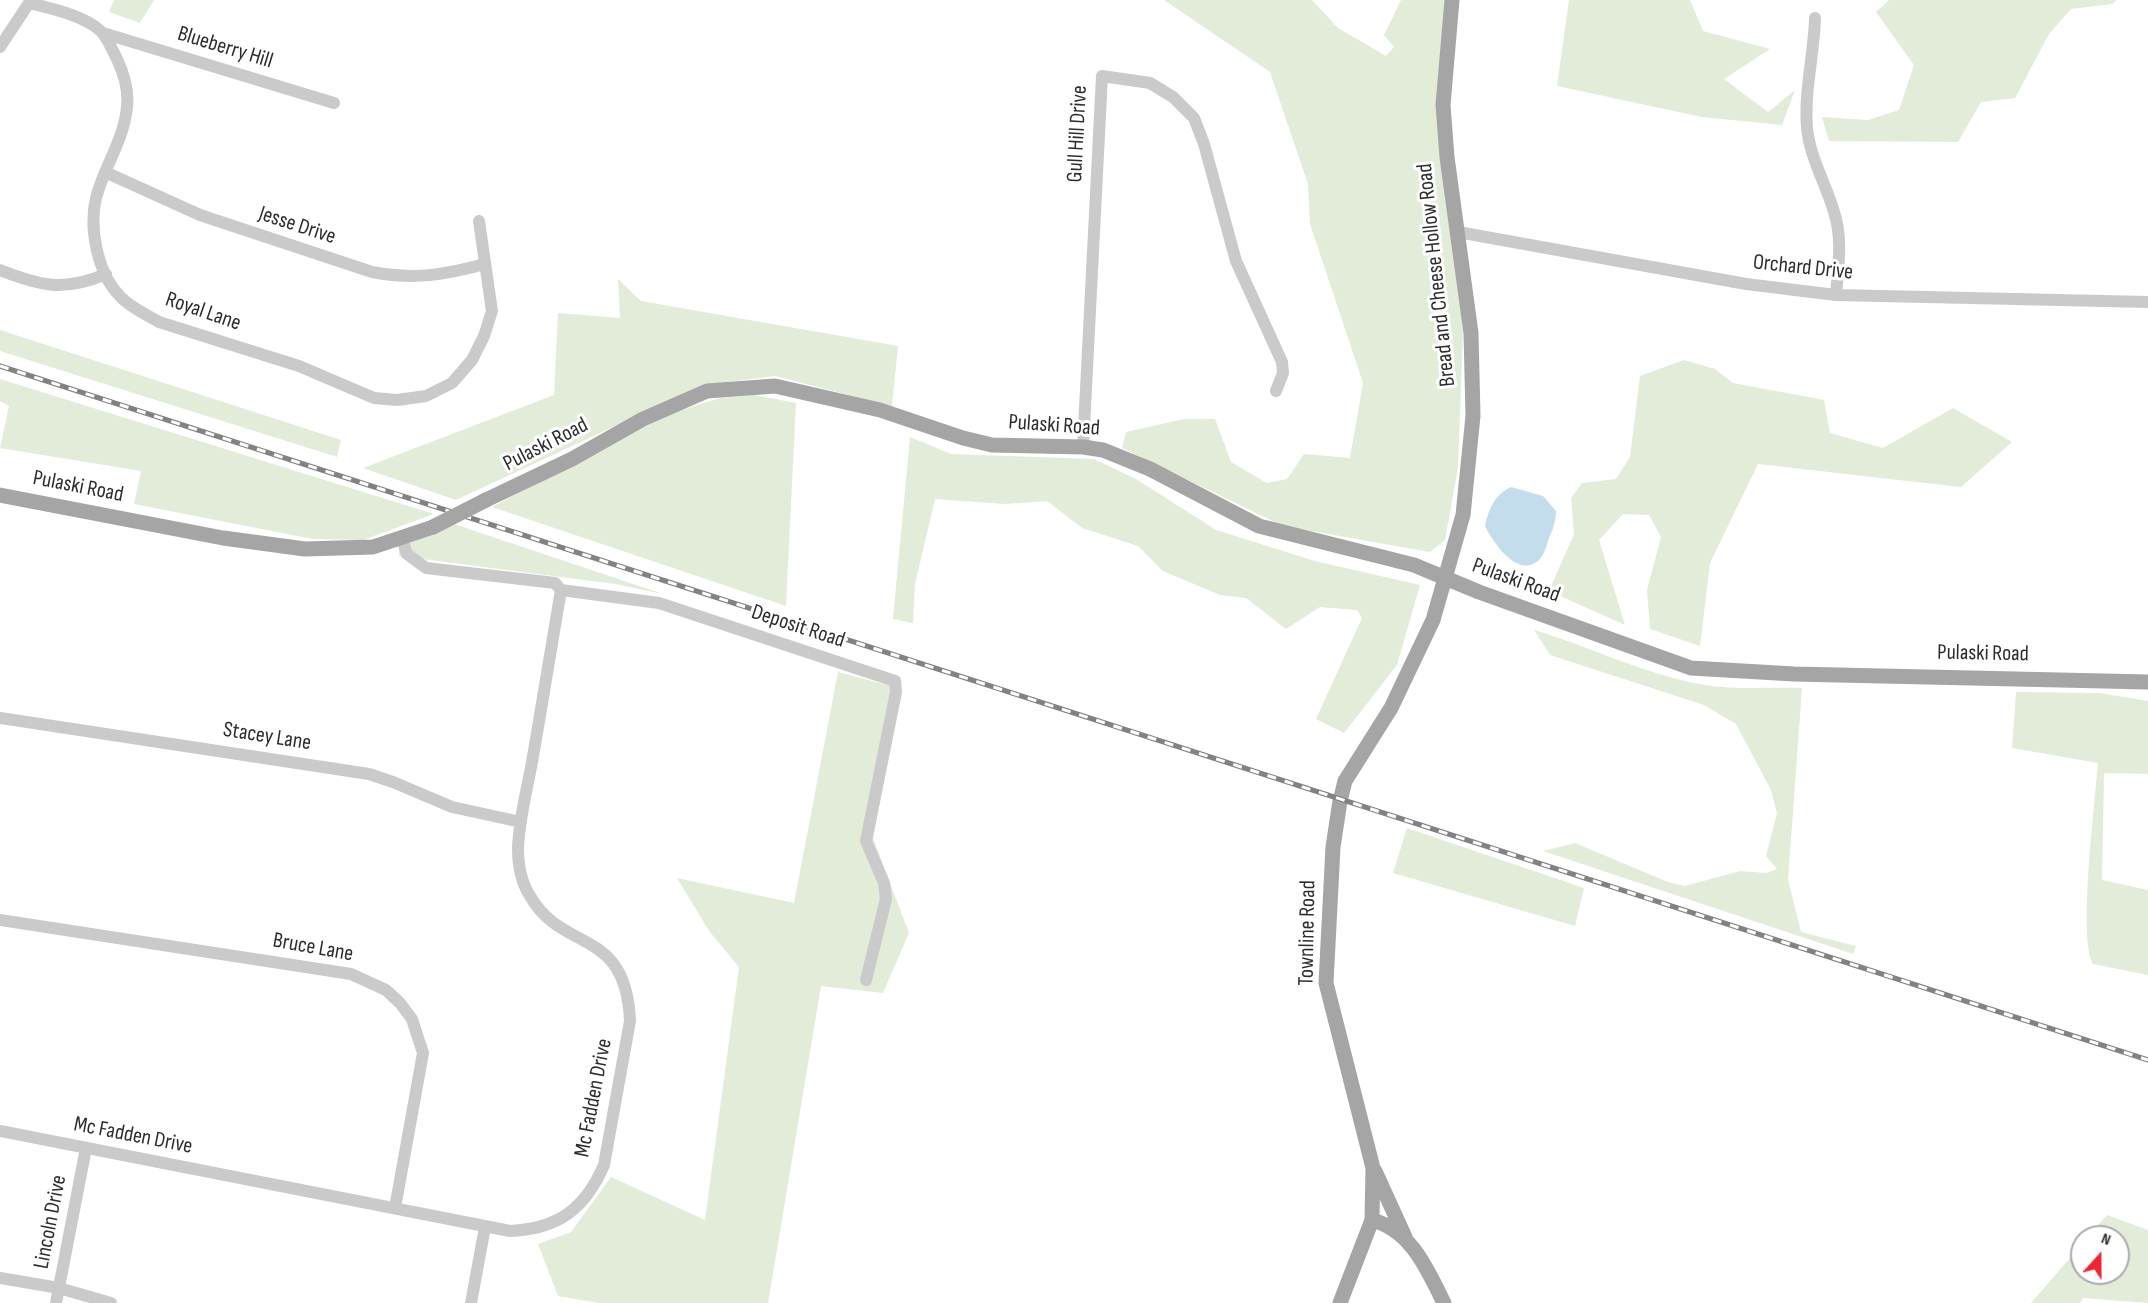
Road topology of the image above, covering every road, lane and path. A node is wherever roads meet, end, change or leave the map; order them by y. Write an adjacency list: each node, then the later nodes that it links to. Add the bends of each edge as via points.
1 (1452, 0): 9 (main road, Bread and Cheese Hollow Road, via 1443,105)
2 (30, 2): 4 (street, via 66,12); 5 (street)
3 (1815, 18): 13 (street, via 1806,97 1808,130 1839,238)
4 (103, 33): 6 (street, Blueberry Hill); 7 (street, Royal Lane, via 124,73 128,106)
5 (0, 47)
6 (334, 103)
7 (105, 172): 10 (street, Jesse Drive, via 200,216 372,272 429,276); 12 (street, Royal Lane, via 93,222)
8 (479, 221): 10 (street, Royal Lane)
9 (1458, 232): 13 (street, Orchard Drive, via 1746,284); 19 (main road, Bread and Cheese Hollow Road, via 1471,333 1473,416 1463,515)
10 (485, 264): 12 (street, Royal Lane, via 492,311 472,360 452,383 426,396 397,400 362,394 299,366 159,322 117,294)
11 (0, 270): 12 (street, via 51,286 78,284)
12 (106, 274)
13 (1836, 295): 14 (street, Orchard Drive)
14 (2148, 302)
15 (1276, 391): 16 (street, Gull Hill Drive, via 1283,373 1282,362 1236,261 1194,118 1173,97 1150,83 1102,76)
16 (1083, 447): 18 (main road, Pulaski Road, bridge, via 992,445 880,410 775,386 707,391); 19 (main road, Pulaski Road, via 1135,462 1259,526 1386,557)
17 (0, 495): 18 (main road, Pulaski Road, via 223,538 305,549 350,550)
18 (402, 539): 20 (street, Deposit Road, via 407,554 426,568 555,583)
19 (1445, 578): 21 (main road, Pulaski Road, via 1691,668); 28 (main road, Townline Road, via 1433,620 1391,708 1345,781 1333,846 1326,983)
20 (561, 590): 23 (street, Mc Fadden Drive); 25 (street, Deposit Road, via 659,603 895,681 866,841 884,883 886,899)
21 (2148, 682)
22 (0, 718): 23 (street, Stacey Lane, via 369,774 452,807)
23 (521, 822): 31 (street, Mc Fadden Drive, via 519,867 530,897 544,915 597,946 611,961 624,982 630,1021 611,1137 595,1186 557,1222 532,1230)
24 (0, 920): 29 (street, Bruce Lane, via 351,974 386,990 411,1019 423,1053)
25 (866, 980)
26 (0, 1131): 27 (street, Mc Fadden Drive)
27 (86, 1148): 29 (street, Mc Fadden Drive); 34 (street, Lincoln Drive)
28 (1373, 1168): 30 (main road, Townline Road); 32 (main road)
29 (395, 1208): 31 (street, Mc Fadden Drive)
30 (1372, 1220): 32 (main road, via 1392,1227); 38 (main road, Townline Road)
31 (485, 1227): 37 (street)
32 (1407, 1239): 39 (main road)
33 (0, 1278): 34 (street)
34 (59, 1288): 35 (street, Lincoln Drive); 36 (street)
35 (56, 1303)
36 (111, 1303)
37 (471, 1303)
38 (1340, 1303)
39 (1444, 1303)

